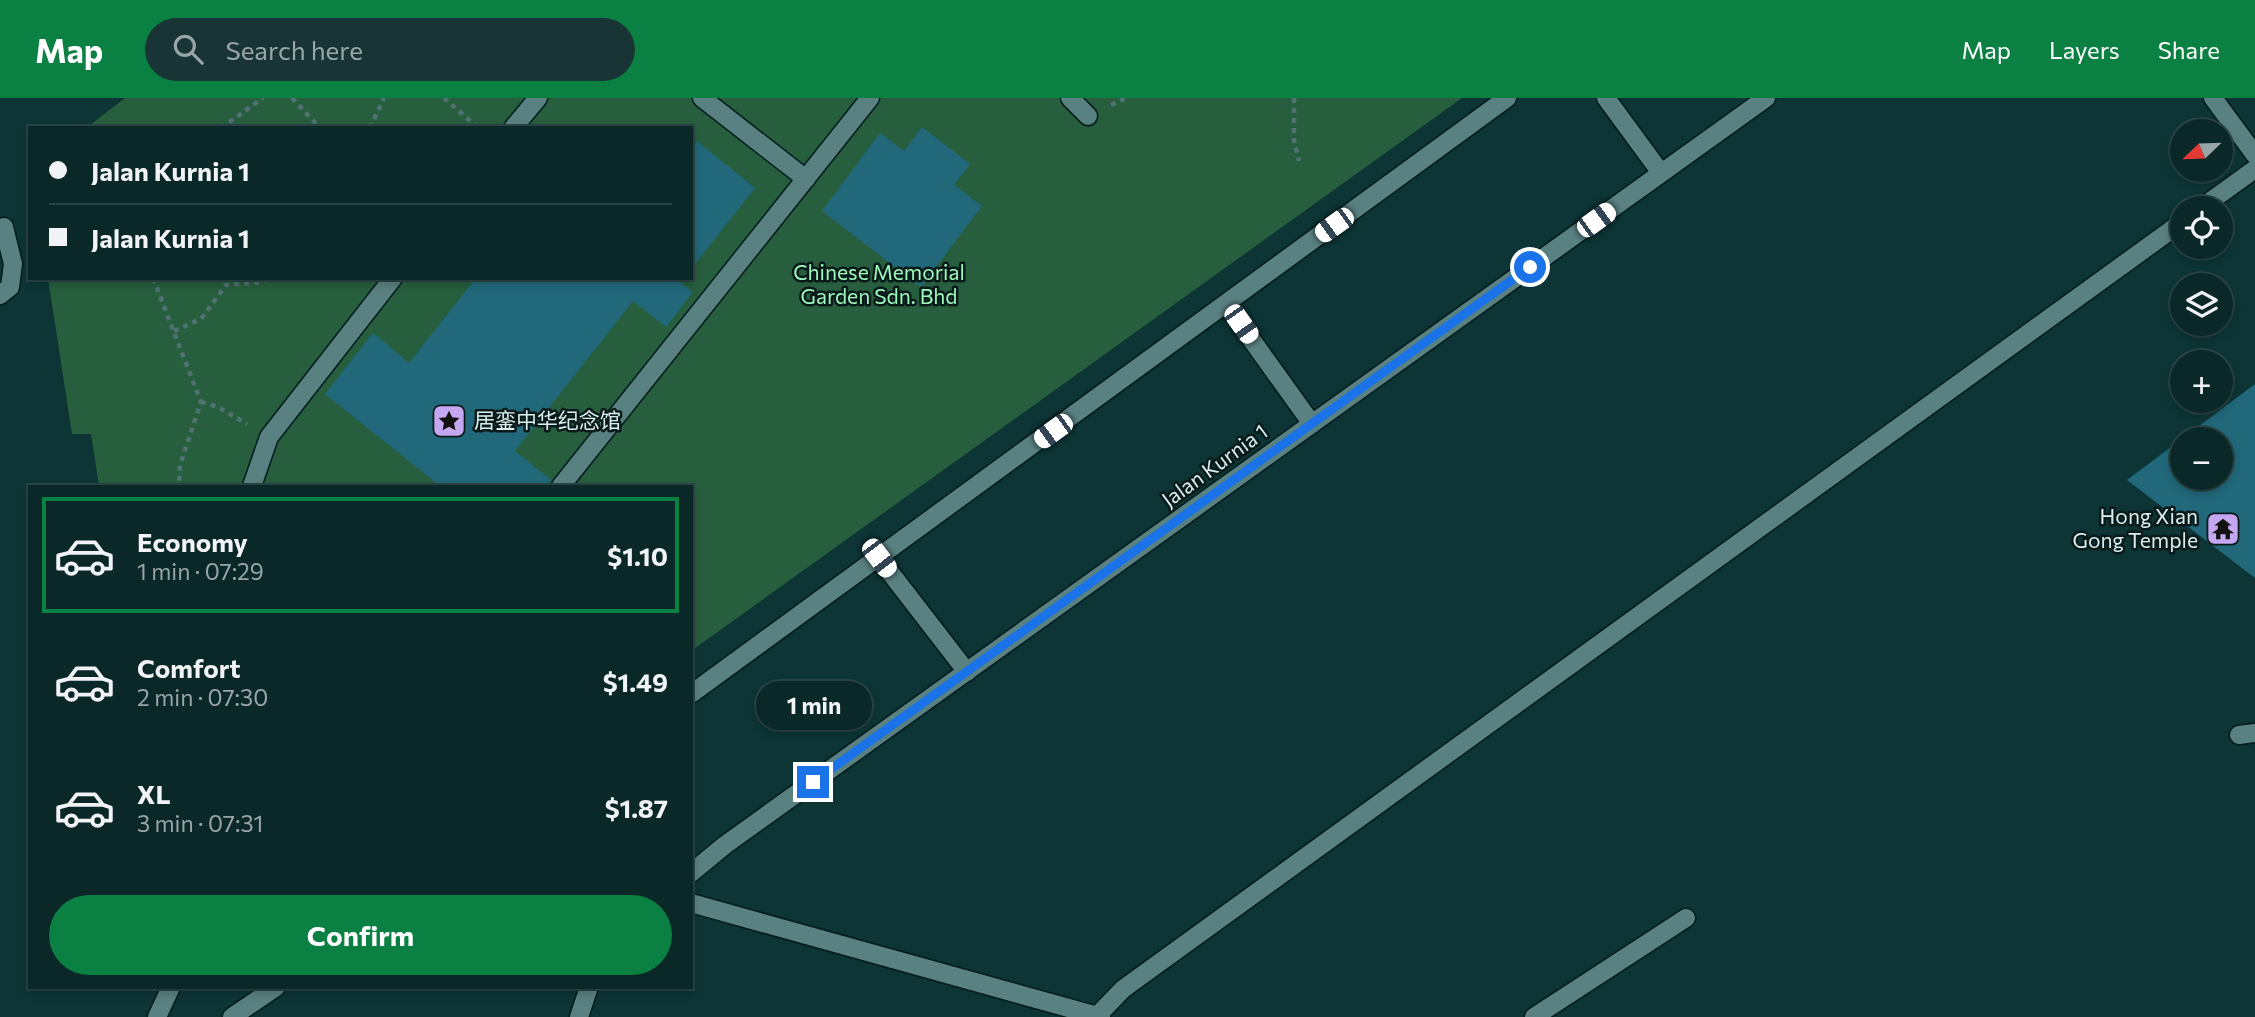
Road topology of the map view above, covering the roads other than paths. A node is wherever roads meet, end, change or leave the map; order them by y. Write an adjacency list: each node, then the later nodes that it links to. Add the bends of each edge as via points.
1 (538, 98): 10 (street)
2 (702, 98): 14 (street)
3 (870, 98): 14 (street)
4 (1070, 98): 9 (street)
5 (1507, 98): 20 (street)
6 (1606, 98): 13 (street)
7 (1766, 98): 13 (street, Jalan Kurnia 1)
8 (2213, 98): 11 (street)
9 (1088, 116)
10 (515, 126)
11 (2255, 155)
12 (2255, 169): 15 (street)
13 (1661, 173): 21 (street, Jalan Kurnia 1)
14 (806, 179): 23 (street)
15 (2218, 196)
16 (4, 227): 19 (street, via 13,264 10,288)
17 (2170, 231): 33 (street, via 1123,989)
18 (392, 280): 22 (street, via 269,437)
19 (0, 295)
20 (1226, 304): 21 (street); 24 (street)
21 (1312, 424): 25 (street, Jalan Kurnia 1)
22 (252, 485)
23 (562, 485)
24 (879, 558): 25 (street); 26 (street)
25 (967, 672): 27 (street, Jalan Kurnia 1)
26 (693, 693)
27 (693, 871)
28 (693, 903): 33 (street)
29 (1686, 918): 37 (street)
30 (170, 989): 34 (street)
31 (273, 989): 35 (street)
32 (588, 989): 36 (street)
33 (1099, 1016)
34 (157, 1017)
35 (232, 1017)
36 (579, 1017)
37 (1534, 1017)

